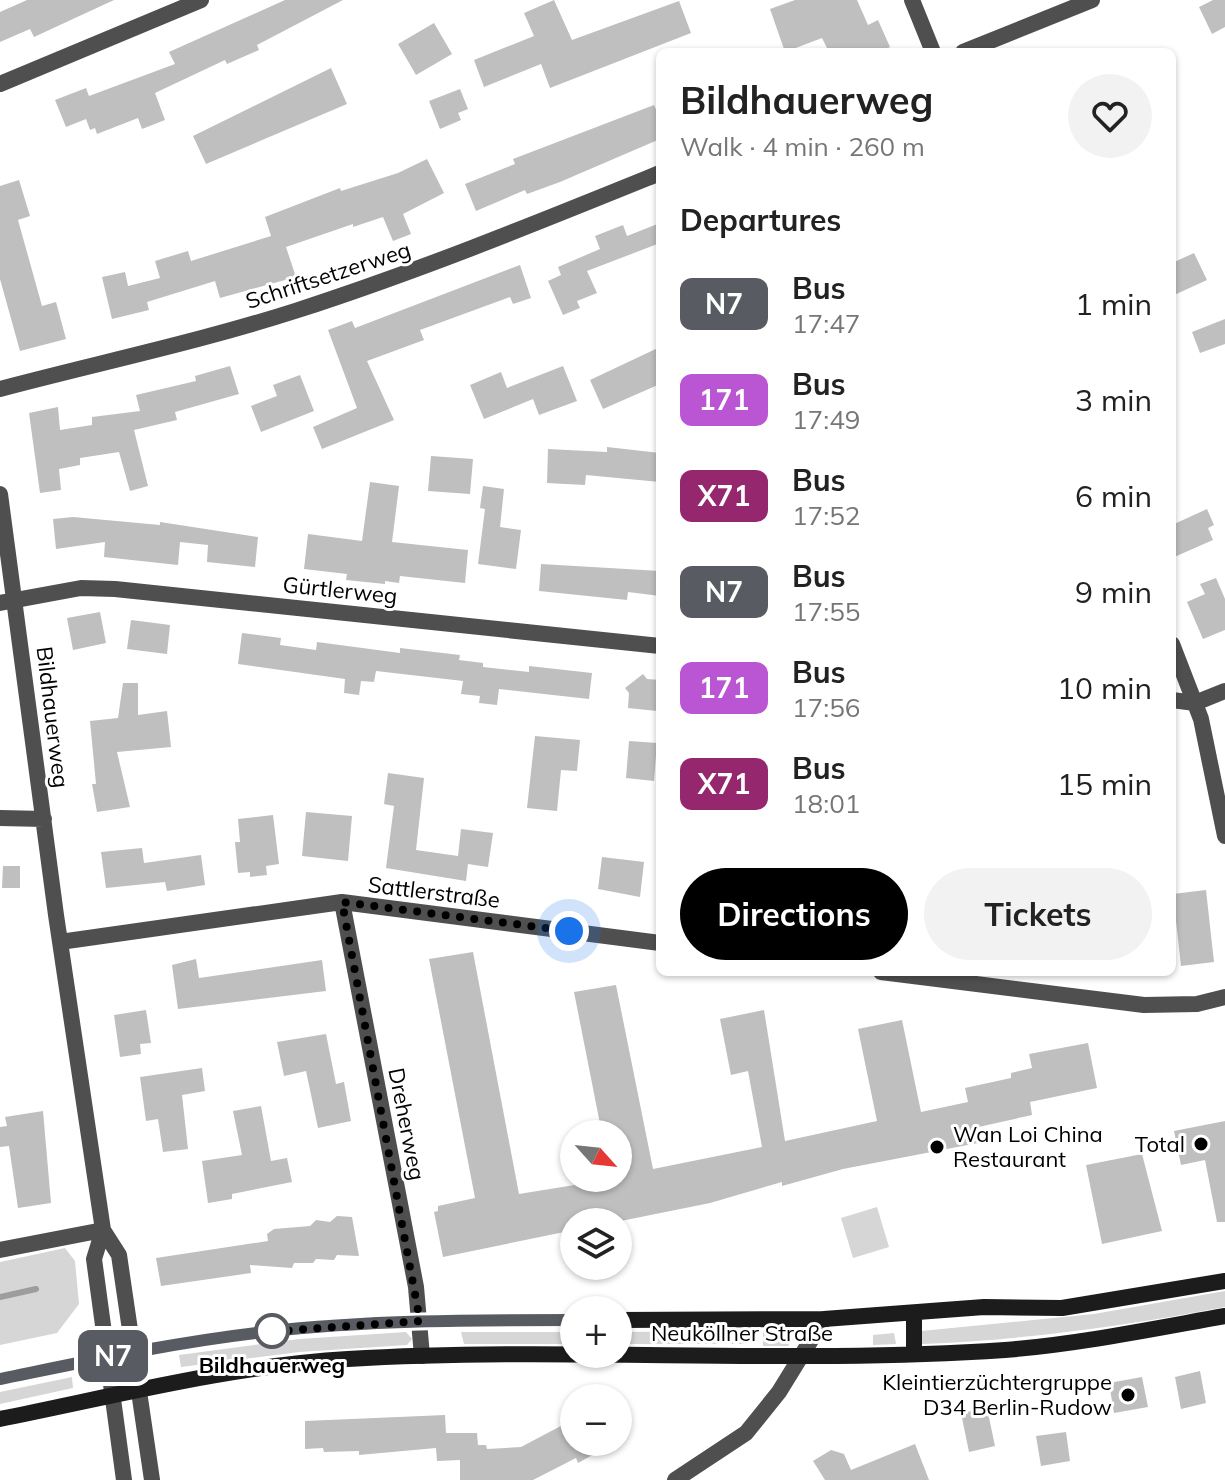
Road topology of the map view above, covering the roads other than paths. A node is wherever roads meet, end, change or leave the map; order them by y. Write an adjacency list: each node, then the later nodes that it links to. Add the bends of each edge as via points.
1 (201, 0): 6 (street)
2 (912, 0): 4 (street)
3 (1092, 0): 5 (street)
4 (931, 48)
5 (973, 48)
6 (0, 84)
7 (656, 175): 8 (street, Schriftsetzerweg, via 414,270 293,311)
8 (0, 389)
9 (0, 494): 10 (street, Bildhauerweg)
10 (8, 600): 11 (street, Gürtlerweg, via 81,588 115,589); 17 (street, Bildhauerweg)
11 (656, 646)
12 (1176, 654): 15 (street)
13 (1225, 691): 15 (street)
14 (1176, 701): 15 (street)
15 (1195, 703): 18 (street)
16 (0, 818): 17 (street)
17 (44, 819): 20 (street, Bildhauerweg)
18 (1225, 836)
19 (342, 902): 20 (street, Sattlerstraße); 21 (street, Sattlerstraße); 32 (street, Dreherweg)
20 (60, 942): 24 (street, Bildhauerweg)
21 (656, 942)
22 (913, 976): 23 (street, via 1144,1005 1197,1004)
23 (1225, 997)
24 (103, 1230): 25 (street); 33 (street, Bildhauerweg, via 119,1255); 37 (street, Bildhauerweg, via 94,1259)
25 (0, 1250)
26 (1225, 1281): 27 (main road, Neuköllner Straße, via 1062,1308)
27 (914, 1313): 29 (main road, Neuköllner Straße); 34 (main road)
28 (1225, 1316): 34 (main road, Neuköllner Straße, via 1056,1344)
29 (824, 1319): 31 (main road, Neuköllner Straße); 36 (street)
30 (560, 1320): 32 (main road)
31 (632, 1320)
32 (420, 1321): 33 (main road, via 266,1332); 35 (street, Dreherweg)
33 (136, 1352): 37 (main road); 39 (street, Bildhauerweg)
34 (914, 1354): 36 (main road, Neuköllner Straße)
35 (422, 1356): 36 (main road, Neuköllner Straße); 39 (main road, Neuköllner Straße, via 278,1365)
36 (800, 1356): 44 (street, via 746,1433)
37 (105, 1358): 38 (main road); 40 (street, Bildhauerweg)
38 (0, 1379)
39 (142, 1391): 40 (main road, Neuköllner Straße); 43 (street, Bildhauerweg)
40 (110, 1397): 41 (main road, Neuköllner Straße); 42 (street, Bildhauerweg)
41 (0, 1419)
42 (124, 1480)
43 (152, 1480)
44 (675, 1480)

